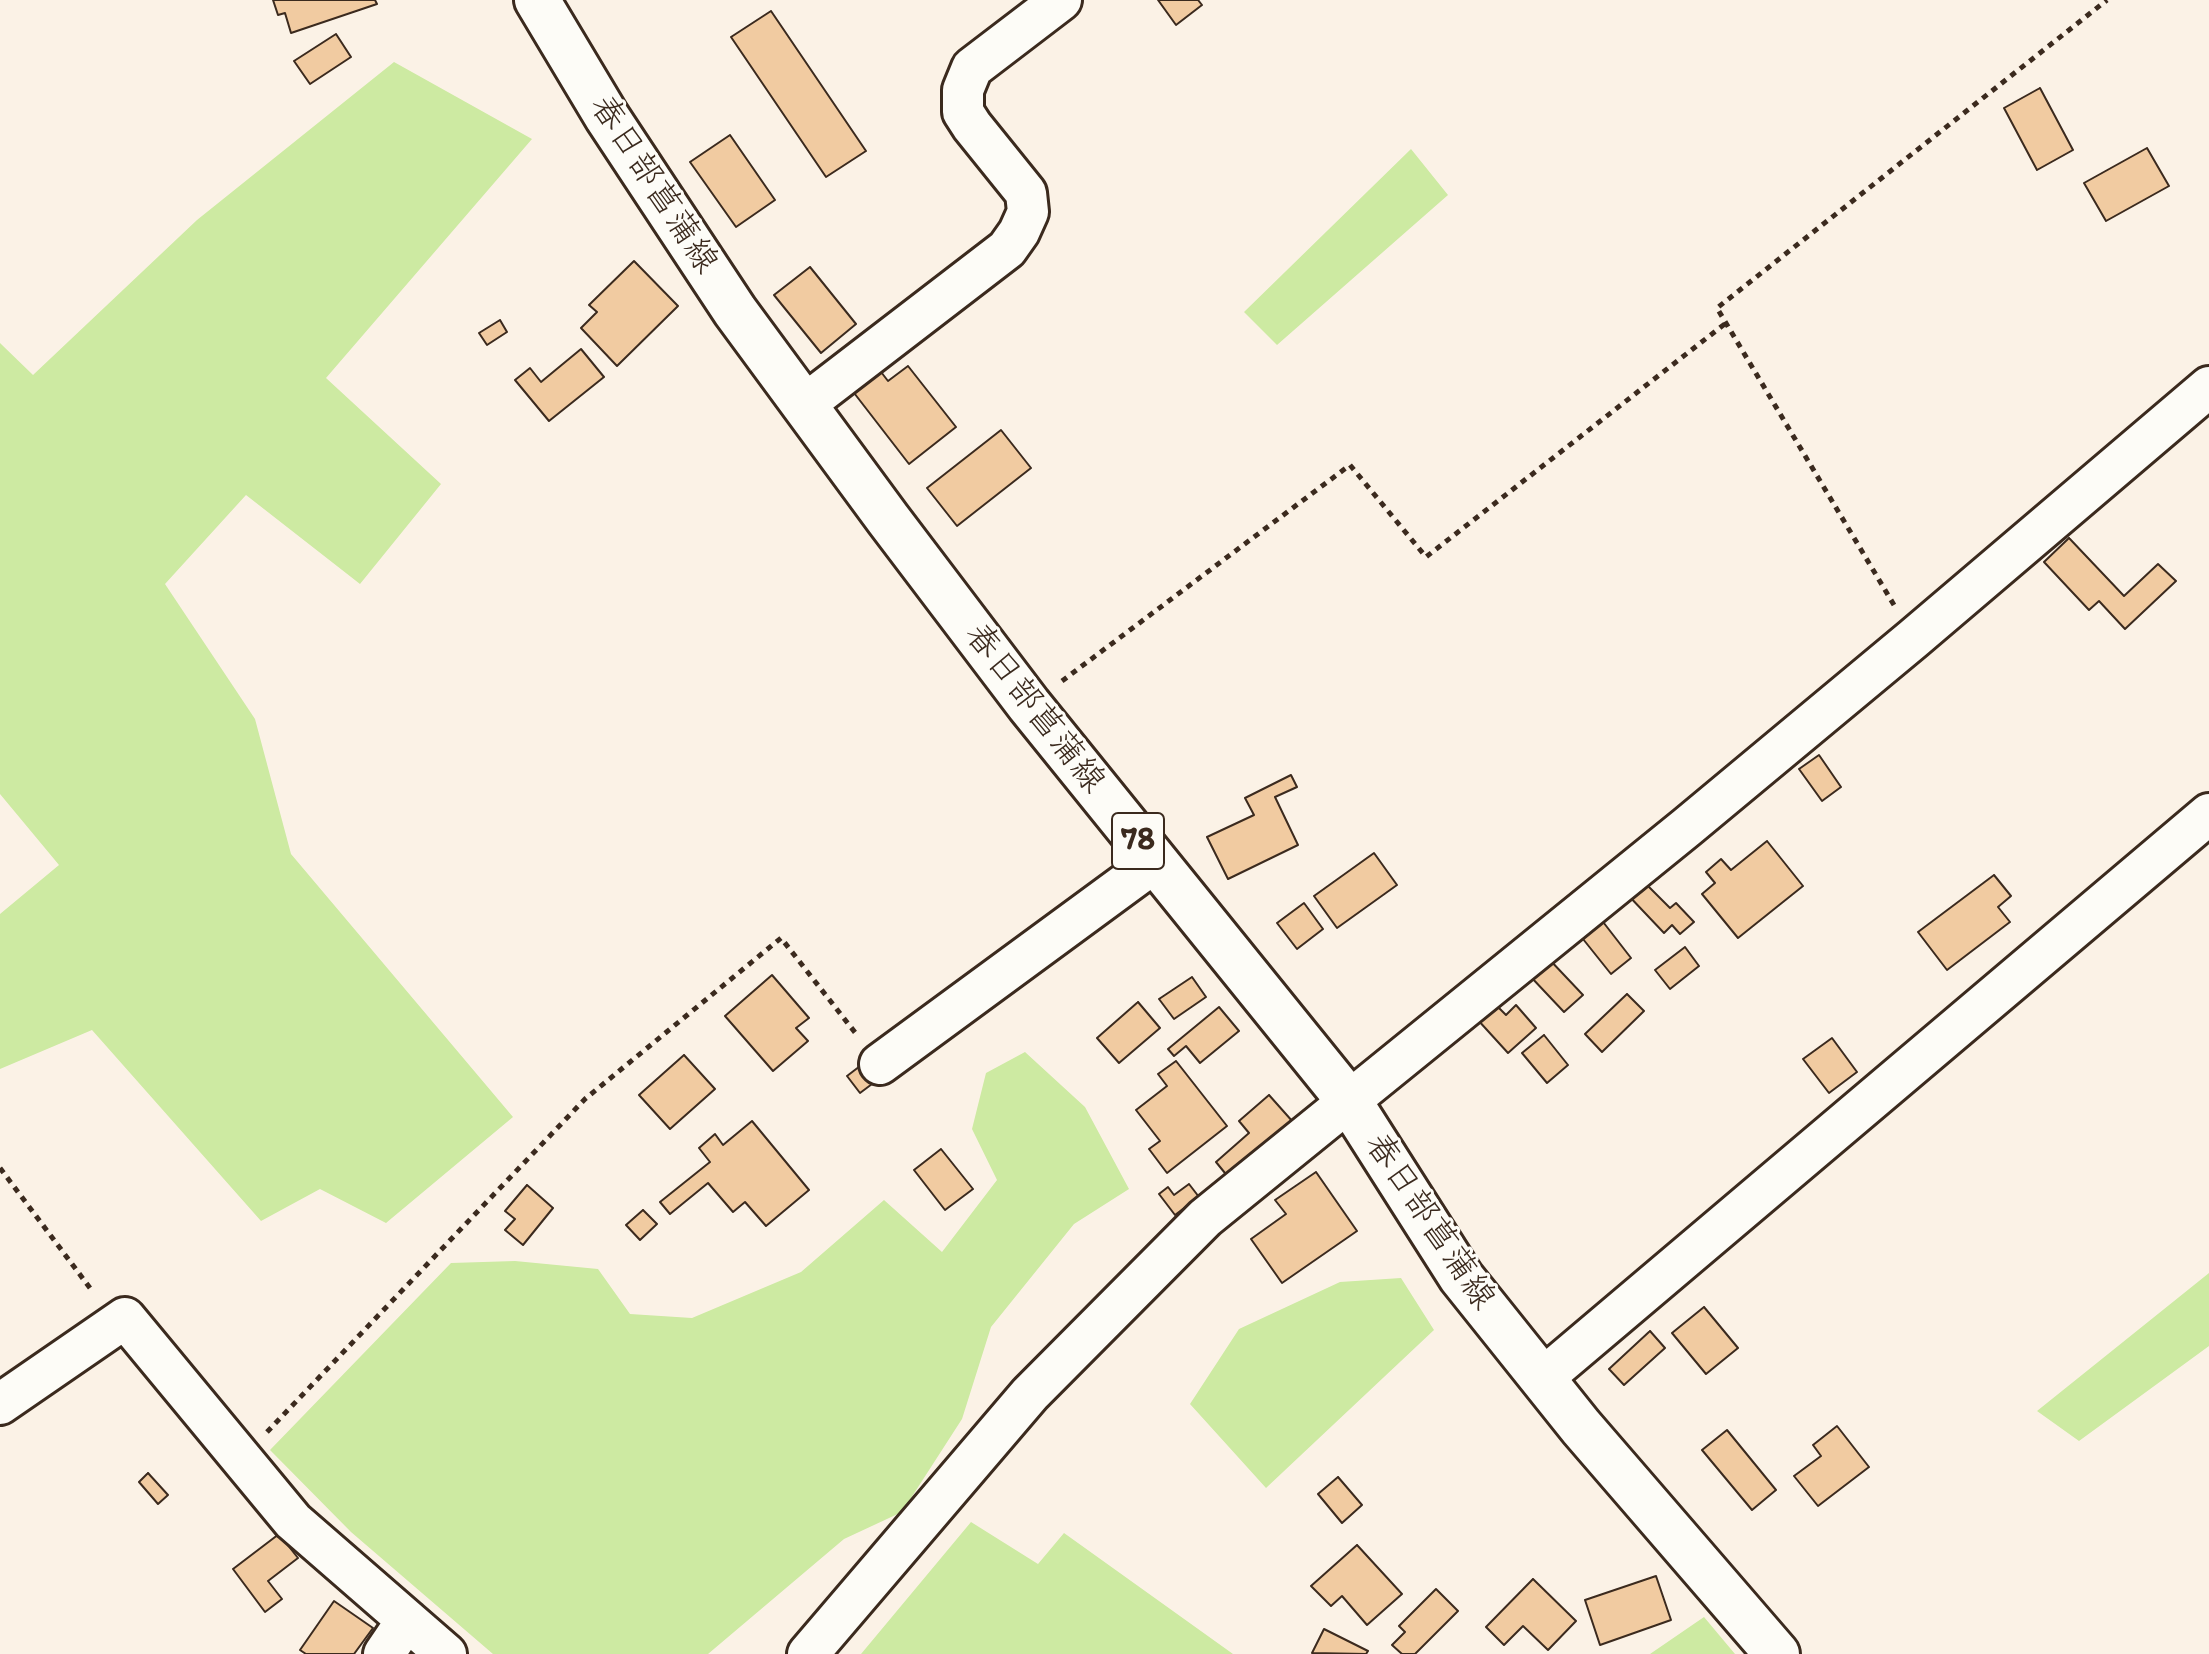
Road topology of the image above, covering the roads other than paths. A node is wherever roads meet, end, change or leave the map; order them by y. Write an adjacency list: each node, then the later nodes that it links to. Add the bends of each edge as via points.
1 (537, 0): 4 (main road, 春日部菖蒲線 / 78, via 607,117)
2 (1061, 0): 4 (street, via 972,68 963,90 963,112 1026,193 1028,212 1019,232 1007,249)
3 (2209, 387): 8 (street, via 1699,817)
4 (804, 405): 6 (main road, 春日部菖蒲線 / 78, via 1029,705)
5 (2209, 814): 9 (street)
6 (1155, 862): 7 (street); 8 (main road, 春日部菖蒲線 / 78)
7 (880, 1064)
8 (1349, 1101): 9 (main road, 春日部菖蒲線 / 78, via 1461,1277); 14 (street, via 1205,1218 1030,1394)
9 (1543, 1378): 15 (main road, 春日部菖蒲線 / 78)
10 (0, 1404): 11 (street, via 125,1318 293,1521)
11 (407, 1620): 12 (street); 13 (street)
12 (384, 1654)
13 (446, 1654)
14 (808, 1654)
15 (1777, 1654)

